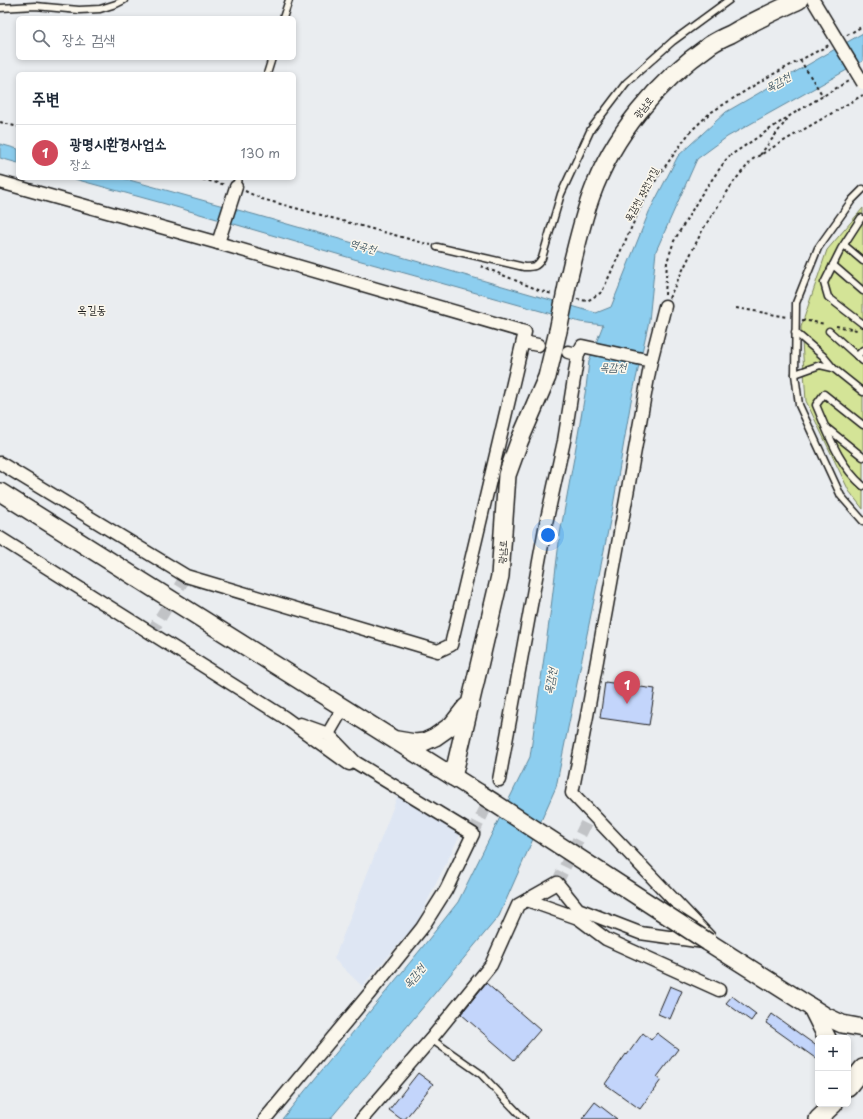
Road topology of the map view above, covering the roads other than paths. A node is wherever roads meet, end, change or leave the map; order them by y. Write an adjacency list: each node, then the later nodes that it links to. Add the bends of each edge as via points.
1 (124, 0): 6 (lane, via 100,9 35,6)
2 (289, 0): 7 (lane)
3 (729, 0): 17 (lane, via 673,41 626,84 591,129 562,194 539,263 534,267 524,267)
4 (799, 0): 42 (main road, 광남로, bridge, via 747,24 688,62 642,108 621,136 598,178 586,210 547,377 507,475 500,576)
5 (813, 0): 10 (street, bridge)
6 (0, 8)
7 (284, 16)
8 (271, 60): 9 (lane)
9 (268, 72)
10 (863, 83)
11 (0, 182): 15 (street)
12 (237, 182): 15 (street)
13 (863, 189): 24 (lane, via 852,200 818,248 796,303)
14 (862, 218): 16 (lane)
15 (218, 244): 25 (street, via 525,332)
16 (844, 245): 18 (lane); 19 (lane)
17 (437, 247)
18 (863, 261)
19 (833, 265): 20 (lane); 22 (lane, via 824,283 828,297)
20 (863, 291)
21 (665, 306): 29 (street)
22 (863, 324)
23 (829, 331): 28 (lane)
24 (796, 332): 31 (lane); 32 (lane)
25 (523, 342): 26 (street); 37 (street, via 451,645 438,651 186,576)
26 (538, 345)
27 (863, 350): 28 (lane)
28 (857, 356): 30 (lane)
29 (651, 361): 49 (street, via 576,351 564,441 546,523); 54 (street, via 572,793)
30 (863, 361)
31 (833, 368): 32 (lane, via 820,365); 33 (lane)
32 (795, 374): 40 (lane, via 799,405 841,496)
33 (863, 392)
34 (826, 426): 35 (lane, via 816,405 824,394); 36 (lane); 38 (lane, via 839,457)
35 (863, 426)
36 (863, 457)
37 (0, 463)
38 (863, 486)
39 (0, 492): 43 (main road)
40 (863, 521)
41 (0, 538): 44 (street)
42 (470, 702): 46 (main road, via 452,725 435,737 415,743); 48 (main road, 광남로)
43 (343, 708): 45 (street); 46 (main road)
44 (284, 717): 45 (street); 47 (street, via 351,765)
45 (328, 734): 47 (street, via 355,762)
46 (392, 739): 48 (main road)
47 (373, 773): 64 (street, via 473,834 446,890 422,928)
48 (453, 777): 53 (main road, bridge)
49 (499, 780)
50 (527, 900): 51 (street, via 557,883 578,909); 52 (street); 59 (street, via 518,905 491,965)
51 (591, 914): 52 (street); 53 (street, via 640,933)
52 (578, 918): 55 (street, via 606,939)
53 (708, 942): 54 (main road)
54 (724, 953): 56 (main road)
55 (719, 990)
56 (818, 1012): 57 (main road, via 842,1024); 58 (main road); 60 (main road)
57 (863, 1028)
58 (826, 1035)
59 (431, 1039): 65 (street); 66 (lane, via 481,1074)
60 (863, 1040)
61 (863, 1068): 62 (main road)
62 (851, 1082)
63 (832, 1110): 67 (main road)
64 (265, 1119)
65 (362, 1119)
66 (524, 1119)
67 (818, 1119)

